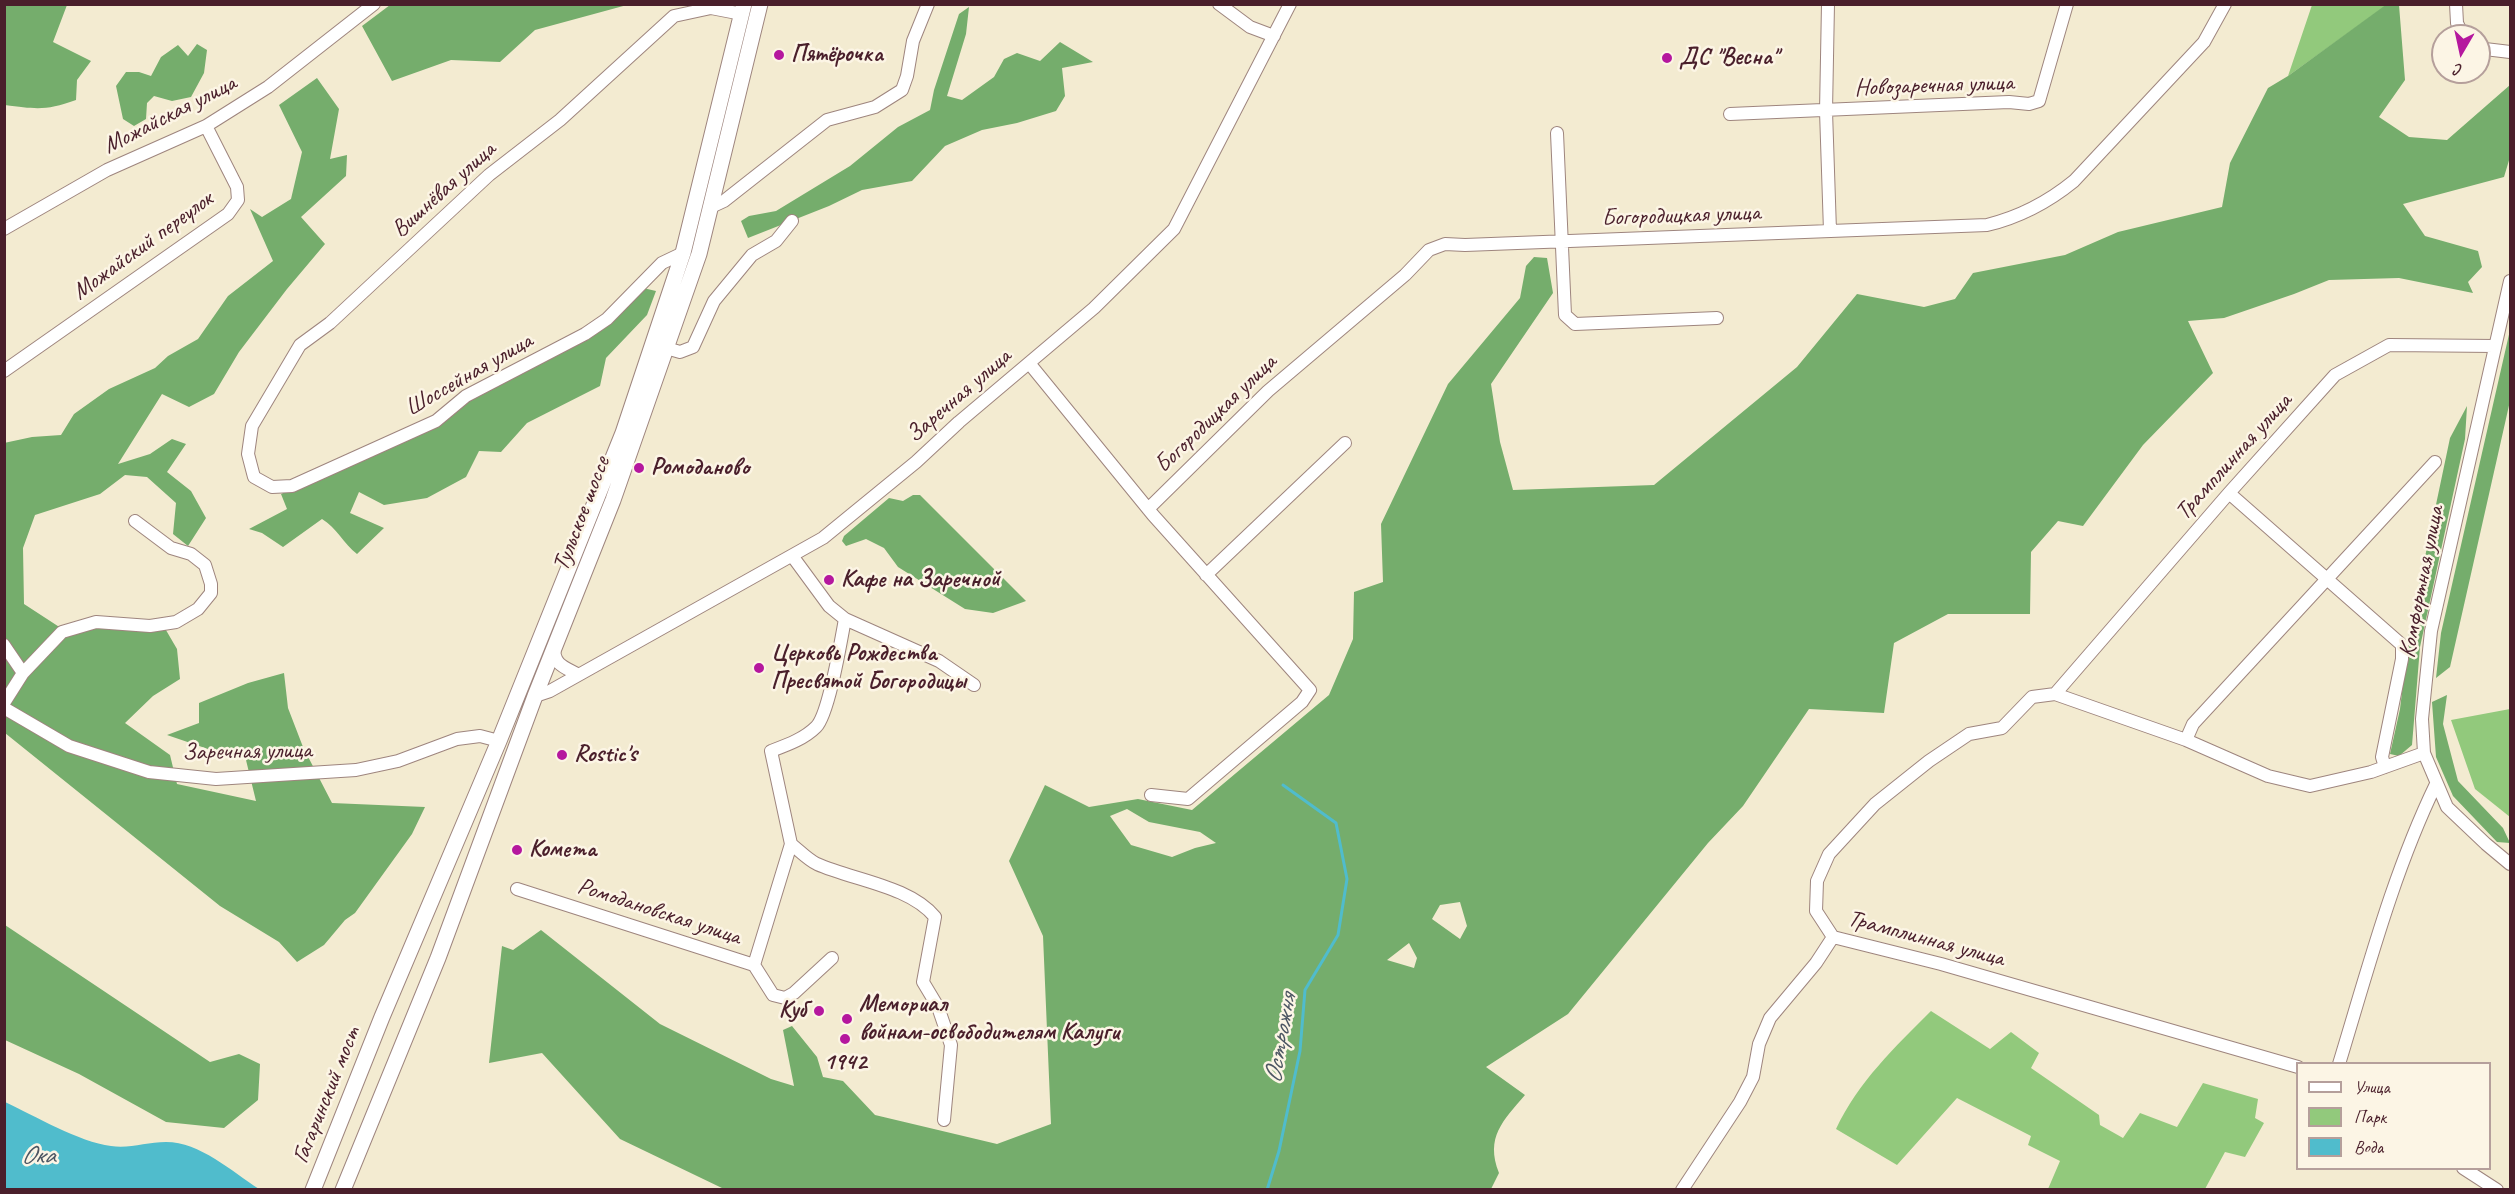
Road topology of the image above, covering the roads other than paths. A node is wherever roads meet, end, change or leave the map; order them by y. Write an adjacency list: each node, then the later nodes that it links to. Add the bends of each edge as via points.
1 (375, 4): 17 (street, Можайская улица, via 268,87)
2 (760, 4): 19 (main road, Тульское шоссе)
3 (928, 4): 19 (street, via 913,41 903,90 875,107 827,120)
4 (1219, 4): 12 (street, via 1250,27)
5 (1290, 4): 12 (street, Заречная улица)
6 (1828, 4): 15 (street)
7 (2067, 4): 15 (street, Новозаречная улица, via 2039,101)
8 (2225, 4): 22 (street, Богородицкая улица, via 2204,42 2074,181 2049,200 2014,218 1987,225)
9 (2456, 4): 11 (street)
10 (743, 9): 24 (main road, Тульское шоссе); 33 (street, Вишнёвая улица, via 711,8 674,16 560,120 489,175 330,323 300,345 252,426 248,454)
11 (2457, 24)
12 (1274, 36): 29 (street, Заречная улица, via 1174,229 1094,308)
13 (2491, 50): 14 (street)
14 (2511, 52)
15 (1826, 111): 16 (street, Новозаречная улица); 22 (street)
16 (1730, 114)
17 (206, 126): 21 (street, Можайская улица, via 107,170); 30 (street, Можайский переулок, via 237,186 238,200 228,214)
18 (1557, 133): 23 (street)
19 (711, 207): 28 (main road, Тульское шоссе)
20 (792, 221): 28 (street, via 776,241 752,255 714,301 693,347 680,352)
21 (4, 230)
22 (1830, 231): 23 (street, Богородицкая улица)
23 (1562, 242): 26 (street, via 1565,315 1575,324); 35 (street, Богородицкая улица, via 1444,244 1430,250 1268,391)
24 (683, 253): 33 (street, Шоссейная улица, via 662,263 607,319 466,396 436,422 292,486 272,487); 51 (main road, Тульское шоссе, via 622,433)
25 (2511, 281): 27 (street, Комфортная улица)
26 (1718, 318)
27 (2495, 346): 34 (street, Трамплинная улица, via 2389,345 2362,358 2336,375); 52 (street, Комфортная улица, via 2431,631 2423,698)
28 (666, 348): 42 (main road, Тульское шоссе, via 614,500)
29 (1029, 363): 35 (street); 37 (street, Заречная улица, via 908,469 823,538)
30 (4, 371)
31 (1345, 443): 38 (street)
32 (2435, 462): 39 (street)
33 (254, 477)
34 (2229, 493): 39 (street); 46 (street, Трамплинная улица)
35 (1148, 509): 38 (street)
36 (135, 521): 43 (street, via 171,548 191,554 205,565 211,594 198,609 176,622 150,626 96,622 62,632)
37 (792, 557): 40 (street, via 829,606); 44 (street, Заречная улица)
38 (1206, 575): 55 (street, via 1310,690 1302,702 1188,799)
39 (2327, 579): 50 (street, via 2193,724); 53 (street, via 2402,645 2382,757)
40 (845, 619): 45 (street, via 939,661); 56 (street, via 831,688 818,726 771,751)
41 (4, 645): 43 (street)
42 (554, 648): 44 (street, via 558,664); 47 (main road, Тульское шоссе)
43 (22, 673): 48 (street)
44 (577, 674): 47 (street, Заречная улица)
45 (974, 685)
46 (2055, 694): 50 (street); 59 (street, Трамплинная улица, via 2032,697 2002,728 1969,734 1929,761 1875,804 1829,854 1817,881 1816,910)
47 (535, 696): 68 (main road, Тульское шоссе, via 438,958)
48 (4, 703)
49 (4, 708): 51 (street, Заречная улица, via 79,750 149,772 216,779 356,770 398,761 457,739 480,735)
50 (2186, 740): 53 (street, via 2268,776 2310,786)
51 (499, 741): 62 (main road, Тульское шоссе)
52 (2424, 753): 53 (street); 54 (street, Комфортная улица)
53 (2385, 766)
54 (2436, 784): 57 (street, Комфортная улица, via 2447,807); 63 (street, via 2404,853)
55 (1151, 795)
56 (791, 843): 61 (street, Ромодановская улица); 65 (street, via 814,863 908,897 926,906 935,917 923,982 938,1007 951,1045)
57 (2511, 864)
58 (517, 889): 61 (street, Ромодановская улица)
59 (1833, 937): 64 (street, Трамплинная улица, via 1941,964); 69 (street, via 1770,1018 1759,1044 1753,1077)
60 (832, 958): 61 (street, Ромодановская улица, via 785,998 773,995)
61 (754, 965)
62 (382, 1017): 67 (main road, Гагаринский мост)
63 (2340, 1062)
64 (2296, 1066)
65 (944, 1120)
66 (2466, 1170): 70 (street)
67 (313, 1190)
68 (344, 1190)
69 (1682, 1190)
70 (2497, 1190)

